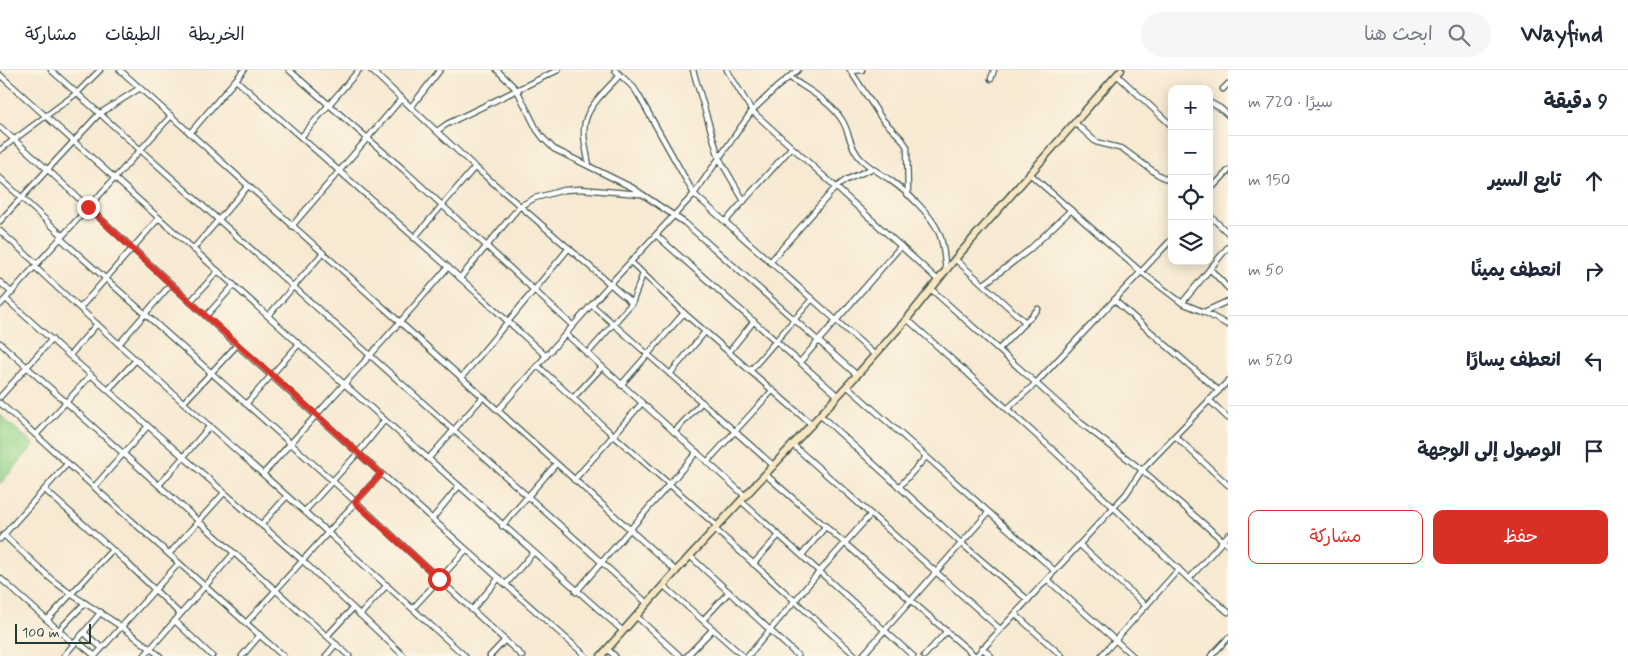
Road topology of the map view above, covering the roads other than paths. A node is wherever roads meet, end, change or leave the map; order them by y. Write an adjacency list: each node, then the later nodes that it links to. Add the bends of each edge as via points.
1 (51, 70): 28 (street)
2 (100, 70): 28 (street)
3 (120, 70): 25 (street)
4 (244, 70): 23 (street)
5 (290, 70): 30 (street)
6 (359, 70): 30 (street)
7 (371, 70): 29 (street)
8 (439, 70): 32 (street)
9 (497, 70): 27 (street)
10 (558, 70): 27 (street)
11 (615, 70): 20 (street)
12 (693, 70): 50 (street)
13 (727, 70): 33 (street)
14 (798, 70): 21 (street)
15 (862, 70): 17 (street)
16 (994, 70): 22 (street)
17 (851, 71): 66 (street, via 877,113 907,147)
18 (1119, 72): 38 (street); 39 (street)
19 (0, 75): 37 (street)
20 (620, 75): 51 (street, via 586,119 584,130); 65 (street, via 640,96)
21 (789, 76): 33 (street); 54 (street, via 835,111 846,128 854,151)
22 (991, 79)
23 (236, 80): 42 (street); 43 (street)
24 (1228, 84): 26 (street)
25 (140, 88): 34 (street); 36 (street)
26 (1224, 89)
27 (517, 90): 41 (street); 51 (street, via 543,138 554,149)
28 (77, 93): 34 (street); 37 (street)
29 (402, 98): 32 (street); 44 (street)
30 (329, 104): 43 (street); 44 (street)
31 (1213, 104): 35 (street)
32 (411, 107): 41 (street)
33 (752, 112): 47 (street); 50 (street)
34 (99, 114): 46 (street); 49 (street)
35 (1228, 115)
36 (171, 116): 42 (street); 49 (street)
37 (46, 117): 45 (street); 46 (street)
38 (1075, 122): 57 (street); 60 (street, via 1096,142 1123,148)
39 (1168, 122)
40 (0, 127): 45 (street)
41 (437, 131): 52 (street)
42 (190, 133): 61 (street)
43 (300, 137): 56 (street)
44 (367, 138): 56 (street); 69 (street)
45 (15, 140): 48 (street); 53 (street)
46 (72, 141): 53 (street); 59 (street)
47 (791, 148): 63 (street); 68 (street)
48 (0, 150)
49 (140, 150): 59 (street); 76 (street)
50 (719, 158): 65 (street); 68 (street)
51 (589, 166): 64 (street)
52 (475, 167): 69 (street); 70 (street)
53 (47, 169): 67 (street); 71 (street)
54 (871, 169): 63 (street); 66 (street)
55 (1228, 171): 62 (street)
56 (338, 172): 79 (street); 84 (street)
57 (1030, 174): 72 (street); 93 (street)
58 (0, 178): 67 (street)
59 (114, 178): 71 (street); 74 (street)
60 (1168, 180)
61 (248, 186): 76 (street); 79 (street)
62 (1213, 187)
63 (835, 188): 87 (street); 95 (street)
64 (642, 194): 70 (street, via 564,190); 73 (street)
65 (694, 194): 73 (street); 78 (street)
66 (908, 195): 99 (street, via 940,233)
67 (21, 198): 77 (street); 83 (street)
68 (744, 201): 78 (street)
69 (442, 206): 84 (street); 86 (street)
70 (520, 206): 86 (street); 89 (street)
71 (88, 207): 83 (street); 90 (street)
72 (1071, 210): 101 (street); 109 (street, via 1029,250)
73 (674, 216): 82 (street); 132 (street)
74 (159, 218): 90 (street); 91 (street)
75 (1213, 219): 81 (street)
76 (220, 220): 91 (street); 111 (street)
77 (0, 221)
78 (725, 222): 95 (street)
79 (292, 226): 92 (street)
80 (0, 231): 96 (street)
81 (1228, 233)
82 (656, 235): 94 (street); 136 (street)
83 (61, 236): 96 (street); 103 (street)
84 (414, 238): 97 (street)
85 (1168, 243): 101 (street)
86 (486, 246): 104 (street); 113 (street)
87 (901, 246): 105 (street); 134 (street)
88 (1228, 247): 98 (street)
89 (568, 248): 108 (street); 113 (street)
90 (132, 249): 103 (street); 107 (street)
91 (193, 249): 100 (street)
92 (322, 254): 111 (street); 138 (street)
93 (955, 258): 99 (street); 109 (street)
94 (631, 262): 102 (street); 108 (street)
95 (770, 262): 117 (street)
96 (36, 266): 115 (street); 125 (street)
97 (448, 267): 104 (street); 138 (street)
98 (1210, 269): 112 (street); 121 (street)
99 (946, 270): 105 (street)
100 (218, 271): 110 (street); 120 (street)
101 (1140, 272): 118 (street); 121 (street)
102 (643, 274): 122 (street); 128 (street)
103 (106, 278): 125 (street); 129 (street)
104 (460, 278): 135 (street)
105 (938, 280): 114 (street)
106 (0, 282): 115 (street)
107 (171, 284): 120 (street); 129 (street)
108 (610, 284): 122 (street); 123 (street)
109 (984, 284): 137 (street)
110 (234, 285): 130 (street); 131 (street)
111 (294, 287): 131 (street); 154 (street)
112 (1228, 288)
113 (533, 290): 135 (street); 142 (street)
114 (931, 290): 133 (street); 152 (street)
115 (12, 293): 116 (street)
116 (6, 299): 124 (street); 145 (street)
117 (812, 299): 132 (street); 134 (street)
118 (1114, 300): 174 (street); 179 (street)
119 (1228, 301): 127 (street)
120 (190, 302): 130 (street)
121 (1182, 303): 127 (street)
122 (632, 304): 140 (street)
123 (592, 305): 140 (street); 142 (street)
124 (0, 306)
125 (80, 308): 139 (street)
126 (1038, 309): 137 (street)
127 (1204, 312): 141 (street)
128 (684, 313): 143 (street); 157 (street)
129 (145, 314): 149 (street); 166 (street)
130 (206, 316): 151 (street)
131 (268, 316): 150 (street)
132 (795, 319): 146 (street); 147 (street)
133 (907, 319): 158 (street); 192 (street)
134 (837, 320): 147 (street); 158 (street)
135 (507, 321): 159 (street); 171 (street)
136 (754, 321): 146 (street); 153 (street)
137 (1025, 322): 152 (street)
138 (400, 323): 154 (street); 171 (street)
139 (97, 324): 149 (street); 156 (street)
140 (614, 324): 155 (street); 157 (street)
141 (1228, 325)
142 (573, 326): 144 (street)
143 (705, 332): 153 (street); 168 (street)
144 (566, 334): 155 (street); 159 (street)
145 (52, 339): 156 (street); 163 (street)
146 (776, 341): 161 (street); 165 (street)
147 (819, 341): 161 (street); 169 (street)
148 (0, 343): 163 (street)
149 (119, 344): 160 (street)
150 (299, 344): 170 (street); 173 (street)
151 (237, 345): 166 (street); 170 (street)
152 (998, 349): 174 (street)
153 (729, 352): 165 (street)
154 (370, 354): 173 (street); 200 (street)
155 (587, 354): 164 (street)
156 (70, 355): 167 (street)
157 (648, 355): 168 (street); 175 (street)
158 (875, 355): 169 (street)
159 (546, 356): 162 (street)
160 (136, 360): 177 (street); 186 (street)
161 (800, 362): 180 (street)
162 (538, 366): 183 (street); 191 (street)
163 (27, 367): 181 (street); 185 (street)
164 (602, 367): 175 (street); 183 (street)
165 (750, 371): 178 (street)
166 (211, 372): 186 (street); 190 (street)
167 (91, 374): 177 (street); 185 (street)
168 (670, 374): 187 (street)
169 (857, 375): 176 (street)
170 (272, 376): 190 (street); 193 (street)
171 (461, 378): 182 (street)
172 (1228, 381): 179 (street)
173 (343, 383): 193 (street); 196 (street)
174 (1035, 384): 192 (street); 218 (street)
175 (621, 385): 189 (street)
176 (847, 386): 180 (street); 211 (street)
177 (108, 390): 198 (street)
178 (772, 391): 197 (street); 201 (street)
179 (1219, 392): 184 (street)
180 (838, 396): 194 (street)
181 (0, 397)
182 (483, 397): 191 (street); 200 (street)
183 (573, 398): 204 (street)
184 (1209, 400): 195 (street); 205 (street)
185 (66, 402): 203 (street); 210 (street)
186 (184, 402): 199 (street)
187 (702, 402): 201 (street); 202 (street)
188 (0, 403): 203 (street)
189 (642, 403): 202 (street); 204 (street)
190 (246, 404): 206 (street)
191 (498, 410): 216 (street)
192 (1008, 410): 236 (street)
193 (316, 414): 206 (street); 209 (street)
194 (821, 416): 197 (street); 229 (street)
195 (1228, 418)
196 (384, 421): 209 (street); 213 (street)
197 (812, 425): 207 (street)
198 (148, 426): 210 (street); 212 (street)
199 (210, 426): 212 (street); 219 (street)
200 (454, 430): 213 (street); 233 (street)
201 (734, 431): 214 (street); 217 (street)
202 (674, 432): 208 (street)
203 (36, 435): 215 (street)
204 (613, 435): 222 (street); 225 (street)
205 (1175, 436): 218 (street); 226 (street)
206 (290, 443): 219 (street); 223 (street)
207 (793, 445): 217 (street); 239 (street)
208 (697, 452): 214 (street); 225 (street)
209 (358, 453): 220 (street); 223 (street)
210 (124, 454): 224 (street); 228 (street)
211 (926, 456): 229 (street); 238 (street)
212 (183, 457): 224 (street); 231 (street)
213 (428, 459): 227 (street)
214 (707, 462): 234 (street)
215 (68, 463): 228 (street); 230 (street)
216 (556, 464): 222 (street); 233 (street)
217 (774, 466): 221 (street)
218 (1142, 470): 236 (street); 252 (street)
219 (263, 474): 232 (street)
220 (381, 474): 235 (street); 240 (street)
221 (766, 474): 234 (street); 244 (street)
222 (574, 480): 246 (street)
223 (332, 481): 235 (street); 237 (street)
224 (159, 485): 241 (street)
225 (670, 485): 245 (street); 246 (street)
226 (1228, 485)
227 (459, 486): 240 (street); 243 (street)
228 (94, 487): 261 (street)
229 (899, 487): 254 (street)
230 (45, 490): 248 (street); 257 (street)
231 (224, 493): 241 (street); 242 (street)
232 (287, 496): 237 (street); 242 (street)
233 (527, 496): 243 (street); 266 (street)
234 (743, 498): 245 (street); 249 (street)
235 (355, 502): 247 (street); 275 (street)
236 (1114, 507): 255 (street); 268 (street)
237 (305, 511): 247 (street)
238 (988, 513): 254 (street); 271 (street)
239 (871, 514): 253 (street); 272 (street)
240 (432, 519): 258 (street)
241 (198, 521): 259 (street); 261 (street)
242 (261, 525): 264 (street)
243 (502, 526): 260 (street)
244 (826, 526): 253 (street); 262 (street)
245 (716, 528): 263 (street); 267 (street)
246 (630, 531): 266 (street); 269 (street)
247 (329, 533): 264 (street); 279 (street)
248 (4, 535): 251 (street); 286 (street)
249 (779, 535): 262 (street); 267 (street)
250 (1228, 535): 252 (street)
251 (0, 540)
252 (1223, 540): 256 (street); 276 (street)
253 (845, 543): 270 (street); 287 (street)
254 (961, 543): 272 (street); 288 (street)
255 (1080, 545): 271 (street); 292 (street)
256 (1228, 545)
257 (112, 550): 282 (street); 286 (street)
258 (466, 550): 274 (street); 275 (street)
259 (234, 553): 281 (street); 283 (street)
260 (532, 553): 278 (street); 284 (street)
261 (169, 554): 265 (street)
262 (802, 555): 270 (street)
263 (690, 556): 269 (street); 285 (street)
264 (303, 561): 283 (street); 293 (street)
265 (179, 563): 281 (street); 282 (street)
266 (602, 564): 284 (street); 291 (street)
267 (753, 564): 289 (street)
268 (1179, 569): 276 (street); 292 (street)
269 (676, 571): 280 (street)
270 (820, 571): 289 (street); 312 (street)
271 (1055, 571): 277 (street)
272 (936, 572): 287 (street); 308 (street)
273 (0, 578): 302 (street)
274 (499, 578): 278 (street); 295 (street)
275 (439, 579): 294 (street); 295 (street)
276 (1189, 579): 297 (street)
277 (1048, 580): 288 (street); 319 (street)
278 (506, 584): 339 (street)
279 (387, 585): 294 (street); 300 (street)
280 (663, 585): 291 (street); 303 (street)
281 (205, 586): 298 (street); 305 (street)
282 (155, 590): 298 (street); 306 (street)
283 (276, 590): 305 (street); 316 (street)
284 (576, 592): 310 (street)
285 (728, 592): 303 (street); 311 (street)
286 (72, 594): 290 (street); 302 (street)
287 (911, 600): 312 (street); 313 (street)
288 (1028, 600): 299 (street)
289 (794, 602): 311 (street); 347 (street)
290 (85, 603): 296 (street); 309 (street)
291 (647, 603): 301 (street)
292 (1146, 606): 319 (street)
293 (352, 608): 300 (street); 316 (street)
294 (413, 608): 326 (street)
295 (472, 610): 318 (street)
296 (101, 612): 306 (street); 314 (street)
297 (1228, 612)
298 (180, 614): 304 (street)
299 (1015, 614): 308 (street); 353 (street)
300 (360, 615): 336 (street)
301 (636, 616): 310 (street); 342 (street)
302 (48, 620): 309 (street)
303 (703, 620): 307 (street)
304 (175, 621): 323 (street); 331 (street)
305 (246, 623): 315 (street)
306 (122, 627): 322 (street); 323 (street)
307 (713, 629): 343 (street); 344 (street)
308 (1000, 629): 324 (street)
309 (59, 630): 320 (street)
310 (623, 631): 325 (street)
311 (770, 631): 345 (street); 346 (street)
312 (884, 631): 348 (street); 349 (street)
313 (947, 631): 350 (street); 351 (street)
314 (84, 633): 320 (street); 322 (street)
315 (260, 635): 332 (street); 333 (street)
316 (327, 636): 321 (street)
317 (1228, 638): 356 (street)
318 (504, 640): 337 (street); 338 (street)
319 (1115, 640): 354 (street); 355 (street)
320 (76, 642): 327 (street); 328 (street)
321 (336, 644): 334 (street); 335 (street)
322 (102, 648): 328 (street)
323 (151, 648): 329 (street); 330 (street)
324 (982, 648): 351 (street); 352 (street)
325 (607, 649): 340 (street); 341 (street)
326 (462, 655)
327 (64, 656)
328 (95, 656)
329 (144, 656)
330 (160, 656)
331 (212, 656)
332 (242, 656)
333 (283, 656)
334 (326, 656)
335 (349, 656)
336 (404, 656)
337 (490, 656)
338 (522, 656)
339 (586, 656)
340 (601, 656)
341 (615, 656)
342 (680, 656)
343 (687, 656)
344 (743, 656)
345 (748, 656)
346 (798, 656)
347 (856, 656)
348 (862, 656)
349 (913, 656)
350 (924, 656)
351 (976, 656)
352 (990, 656)
353 (1062, 656)
354 (1101, 656)
355 (1133, 656)
356 (1211, 656)

